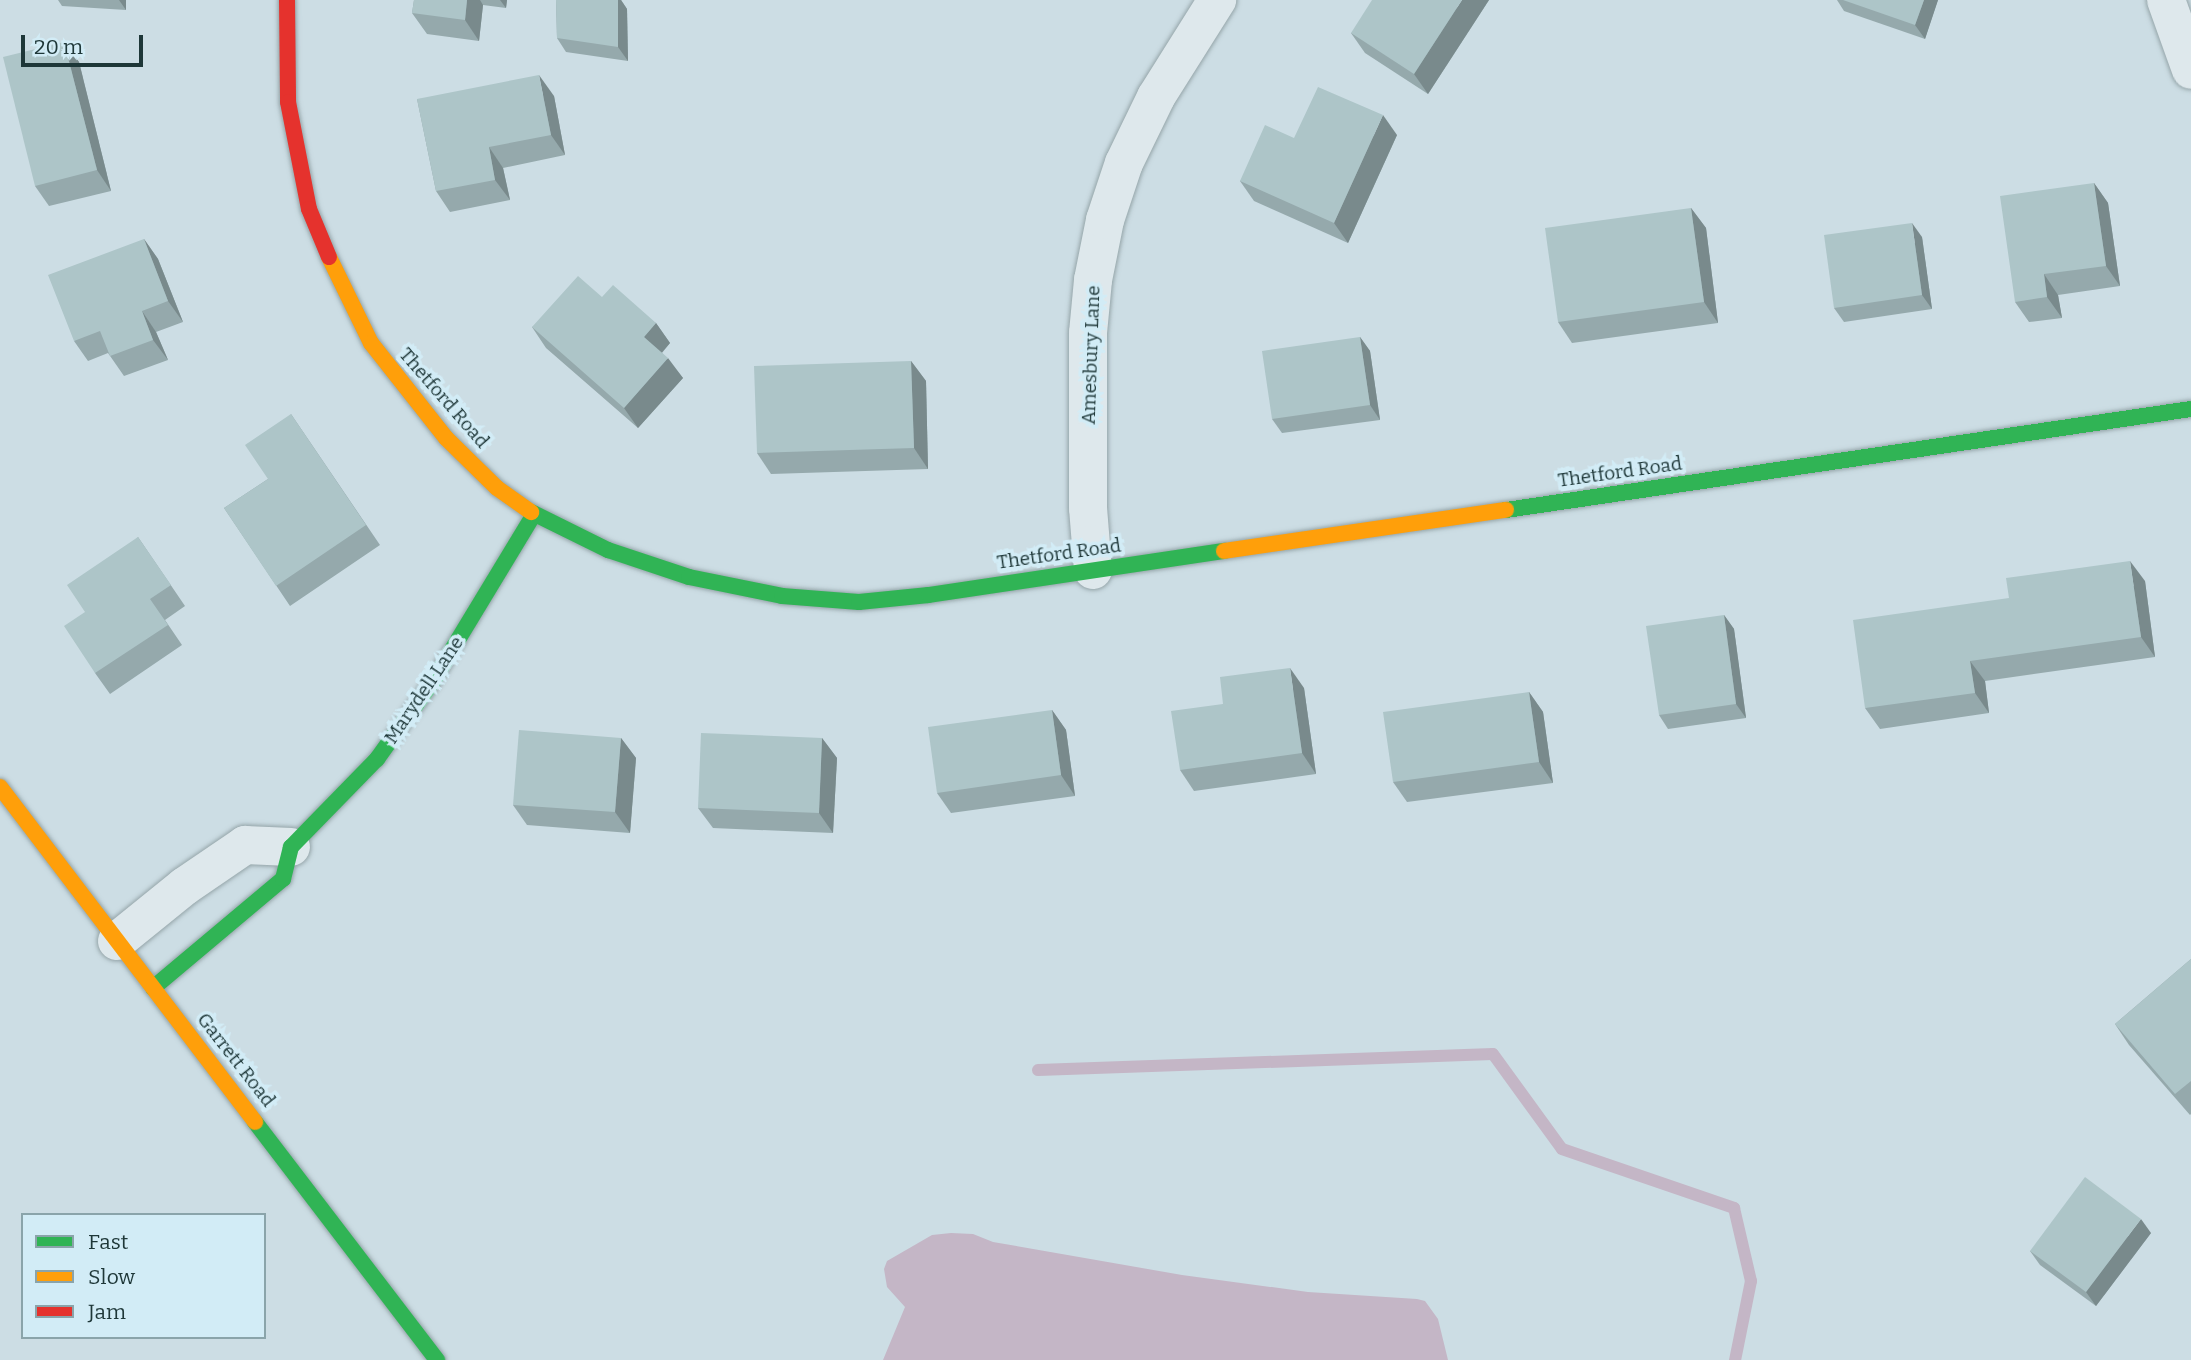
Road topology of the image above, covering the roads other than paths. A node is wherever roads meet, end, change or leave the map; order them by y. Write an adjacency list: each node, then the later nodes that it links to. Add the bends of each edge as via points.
1 (287, 0): 6 (street, Thetford Road, via 288,102 300,167 309,209 349,303 371,343 446,438 497,488)
2 (1217, 0): 7 (street, Amesbury Lane, via 1156,97 1124,163 1105,220 1088,333 1088,508)
3 (2166, 0): 4 (street)
4 (2191, 70)
5 (2191, 409): 7 (street, Thetford Road)
6 (534, 514): 7 (street, Thetford Road, via 608,550 689,577 782,596 859,602); 9 (street, Marydell Lane, via 433,681 377,759)
7 (1093, 570)
8 (0, 787): 10 (street, Garrett Road)
9 (291, 847): 10 (street, via 245,845); 11 (street, Marydell Lane, via 283,879)
10 (117, 941): 11 (street, Garrett Road)
11 (153, 988): 12 (street, Garrett Road)
12 (437, 1360)

